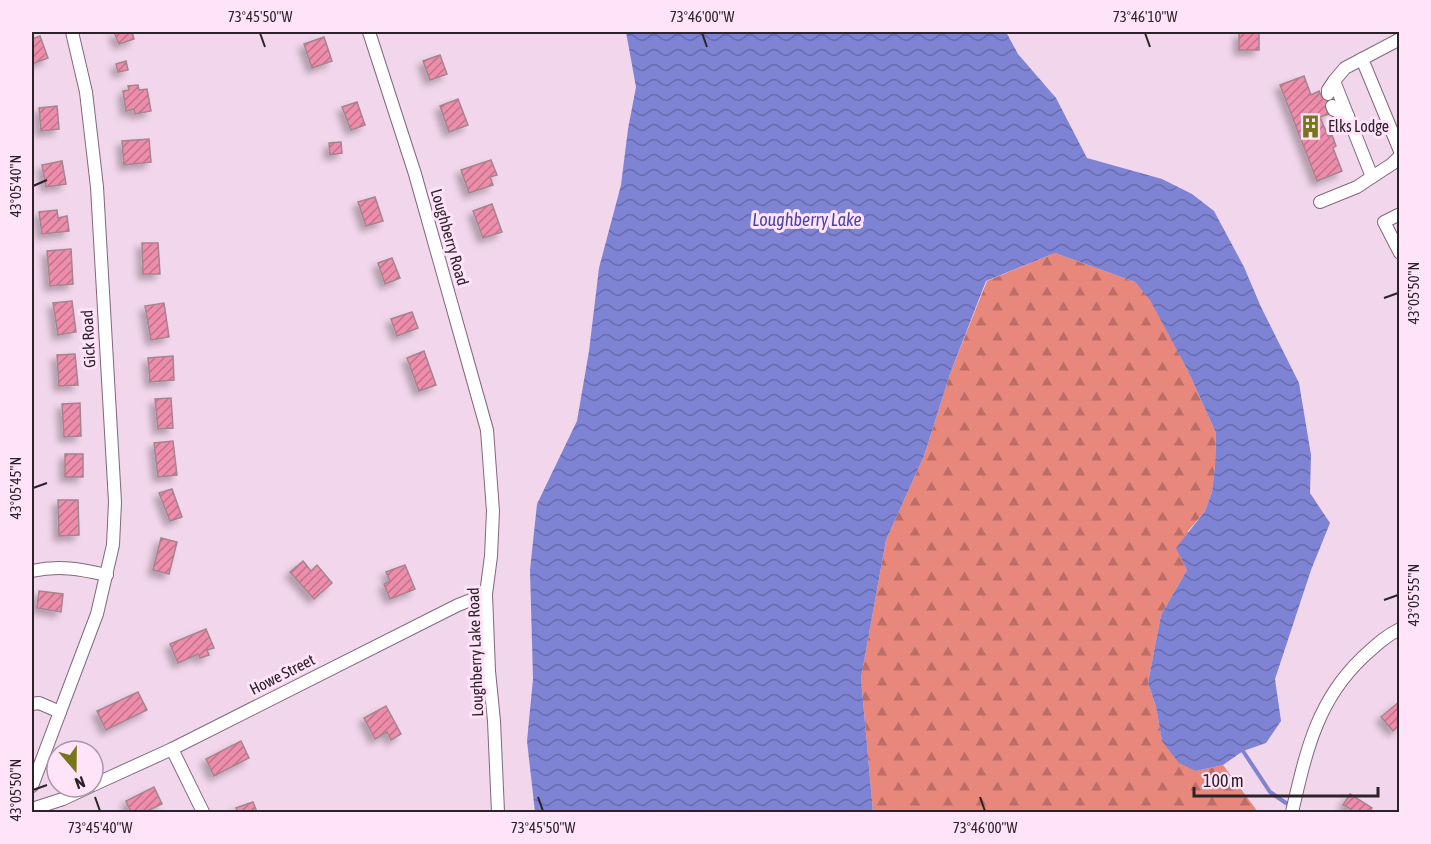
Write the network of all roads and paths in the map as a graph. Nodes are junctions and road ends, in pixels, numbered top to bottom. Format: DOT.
graph roads {
  1 [pos="72,32"];
  2 [pos="369,32"];
  3 [pos="1400,39"];
  4 [pos="1362,58"];
  5 [pos="1334,81"];
  6 [pos="1348,116"];
  7 [pos="1400,151"];
  8 [pos="1400,156"];
  9 [pos="1372,177"];
  10 [pos="1320,202"];
  11 [pos="1400,214"];
  12 [pos="1400,253"];
  13 [pos="490,455"];
  14 [pos="32,571"];
  15 [pos="107,575"];
  16 [pos="486,594"];
  17 [pos="1400,630"];
  18 [pos="32,704"];
  19 [pos="60,712"];
  20 [pos="172,749"];
  21 [pos="105,780"];
  22 [pos="32,786"];
  23 [pos="63,799"];
  24 [pos="32,809"];
  25 [pos="203,813"];
  26 [pos="498,813"];
  27 [pos="1292,813"];
  1 -- 15 [label="street, Gick Road"];
  2 -- 13 [label="street, Loughberry Road"];
  3 -- 4 [label="street"];
  4 -- 5 [label="street"];
  4 -- 7 [label="street"];
  5 -- 6 [label="street"];
  5 -- 6 [label="street"];
  6 -- 9 [label="street"];
  8 -- 9 [label="street"];
  9 -- 10 [label="street"];
  11 -- 12 [label="street"];
  13 -- 16 [label="street, Loughberry Lake Road"];
  14 -- 15 [label="street"];
  15 -- 19 [label="street, Gick Road"];
  16 -- 20 [label="street, Howe Street"];
  16 -- 26 [label="street, Loughberry Lake Road"];
  17 -- 27 [label="street"];
  18 -- 19 [label="street"];
  19 -- 22 [label="street, Gick Road"];
  20 -- 21 [label="street, Howe Street"];
  20 -- 25 [label="street"];
  23 -- 24 [label="street"];
}
